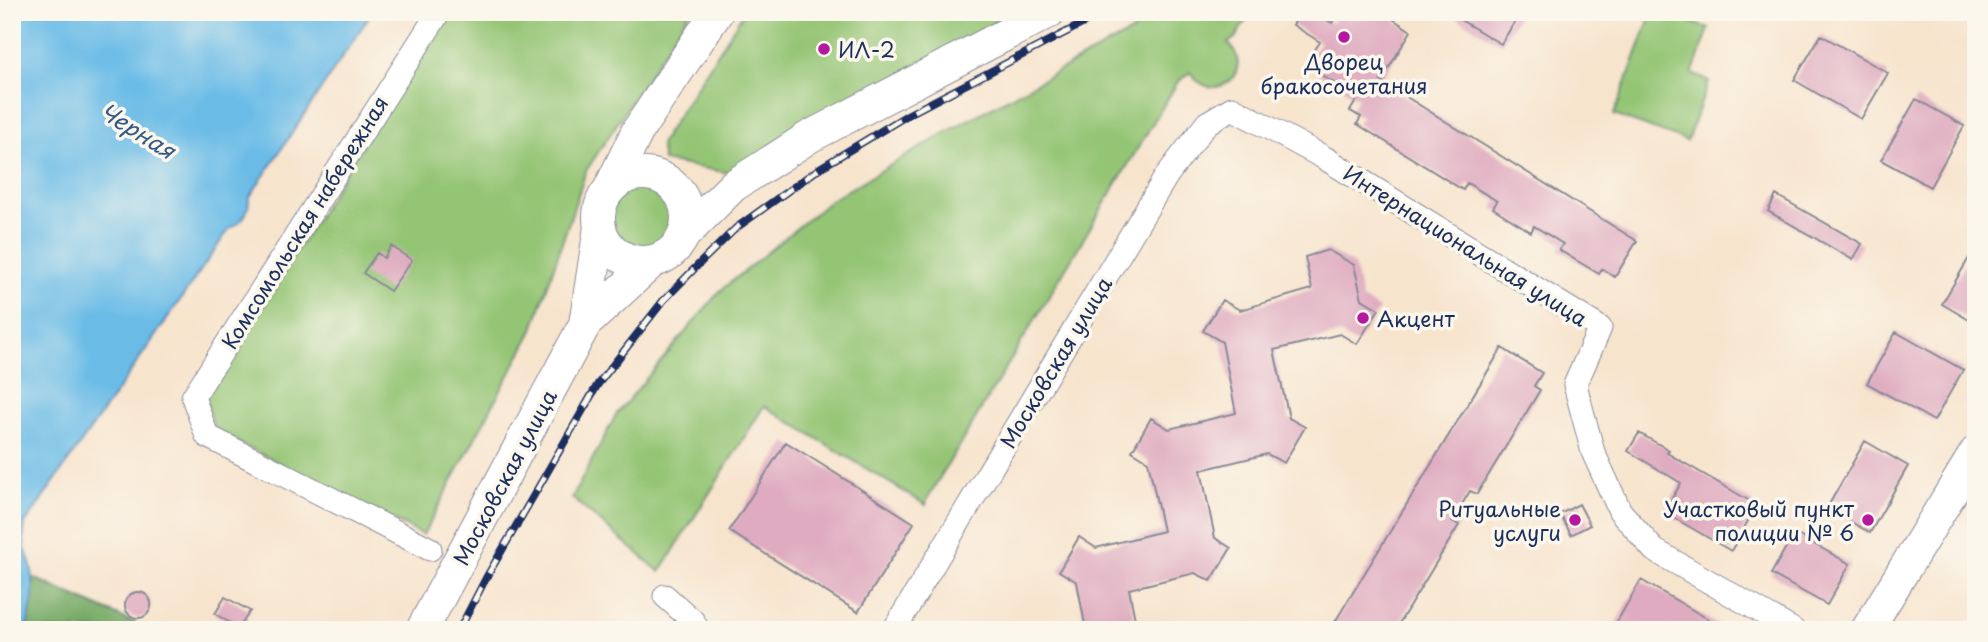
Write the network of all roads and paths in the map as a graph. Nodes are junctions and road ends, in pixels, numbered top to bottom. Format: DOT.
graph roads {
  1 [pos="439,12"];
  2 [pos="717,12"];
  3 [pos="1049,12"];
  4 [pos="1232,108"];
  5 [pos="639,130"];
  6 [pos="660,179"];
  7 [pos="733,186"];
  8 [pos="610,188"];
  9 [pos="600,227"];
  10 [pos="684,235"];
  11 [pos="653,261"];
  12 [pos="585,324"];
  13 [pos="1976,452"];
  14 [pos="430,550"];
  15 [pos="664,596"];
  16 [pos="422,630"];
  17 [pos="698,630"];
  18 [pos="894,630"];
  19 [pos="1793,630"];
  20 [pos="1867,630"];
  1 -- 14 [label="street, Комсомольская набережная"];
  2 -- 5 [label="main road"];
  3 -- 7 [label="main road"];
  4 -- 18 [label="street, Московская улица"];
  4 -- 19 [label="street, Интернациональная улица"];
  5 -- 6 [label="main road"];
  5 -- 8 [label="main road"];
  6 -- 7 [label="main road"];
  6 -- 8 [label="main road"];
  6 -- 10 [label="main road"];
  7 -- 10 [label="main road"];
  8 -- 9 [label="main road"];
  9 -- 11 [label="main road"];
  9 -- 12 [label="main road"];
  10 -- 11 [label="main road"];
  11 -- 12 [label="main road"];
  12 -- 16 [label="main road, Московская улица"];
  13 -- 20 [label="main road"];
  15 -- 17 [label="street"];
}
